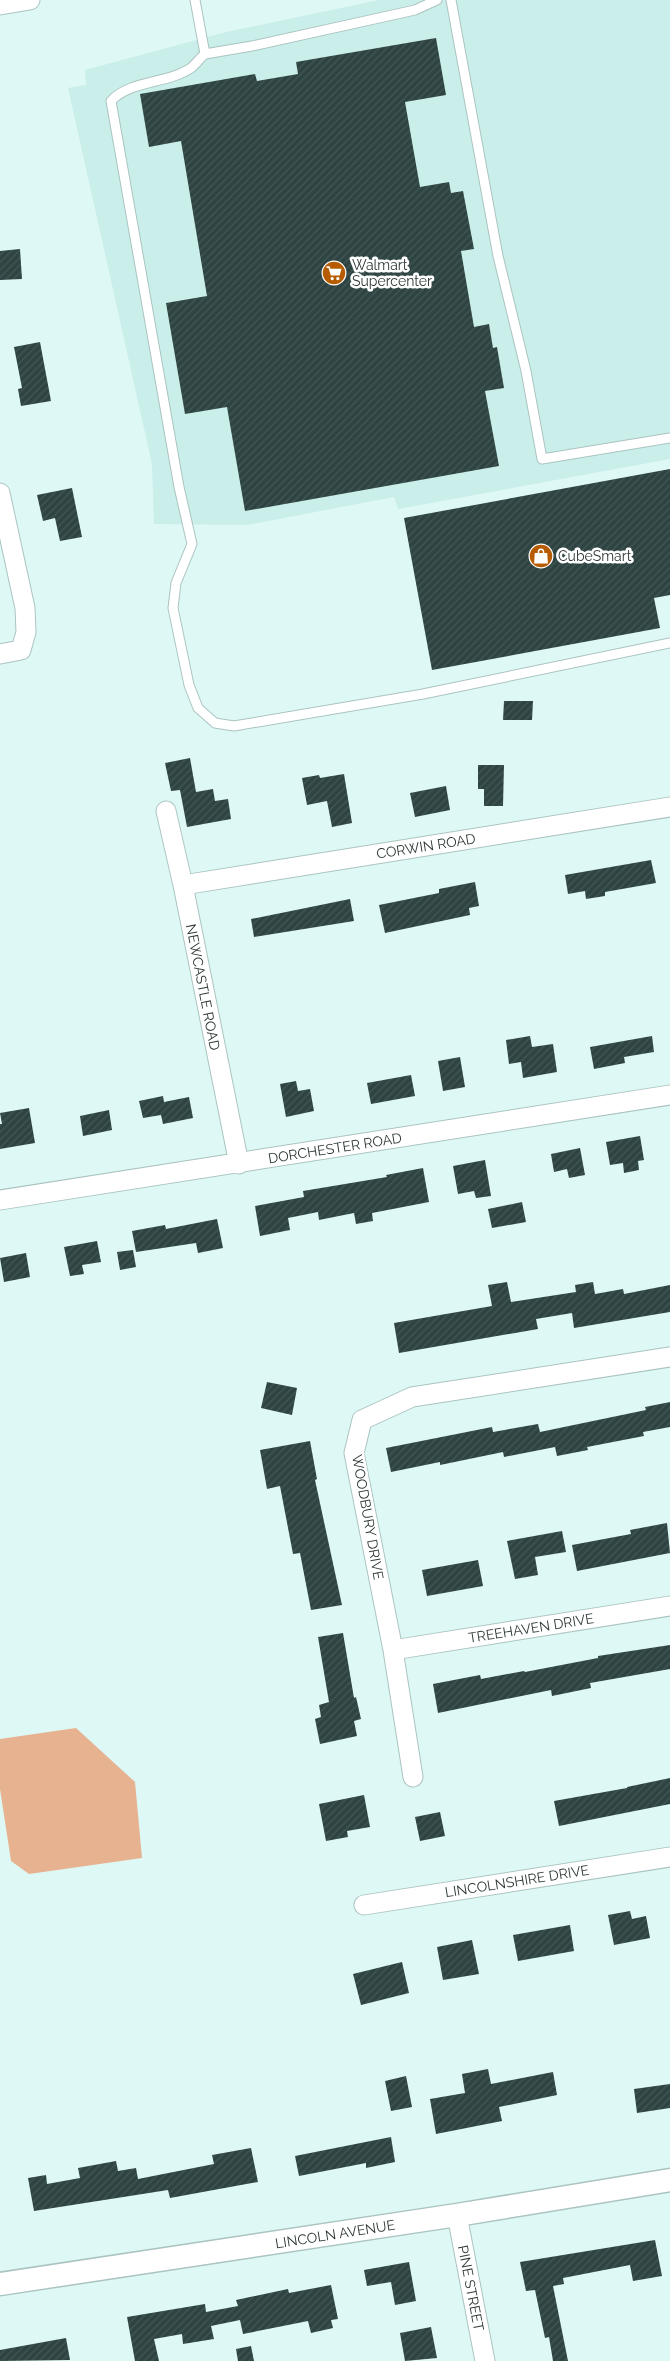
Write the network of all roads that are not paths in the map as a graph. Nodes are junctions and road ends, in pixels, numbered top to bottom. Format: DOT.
graph roads {
  1 [pos="30,0"];
  2 [pos="195,0"];
  3 [pos="437,0"];
  4 [pos="450,0"];
  5 [pos="0,4"];
  6 [pos="205,54"];
  7 [pos="670,438"];
  8 [pos="0,493"];
  9 [pos="670,643"];
  10 [pos="0,654"];
  11 [pos="670,806"];
  12 [pos="166,811"];
  13 [pos="183,885"];
  14 [pos="670,1095"];
  15 [pos="238,1164"];
  16 [pos="0,1200"];
  17 [pos="670,1357"];
  18 [pos="670,1606"];
  19 [pos="393,1650"];
  20 [pos="413,1777"];
  21 [pos="670,1857"];
  22 [pos="364,1905"];
  23 [pos="670,2180"];
  24 [pos="458,2215"];
  25 [pos="0,2284"];
  26 [pos="485,2361"];
  1 -- 5 [label="street"];
  2 -- 6 [label="lane"];
  3 -- 6 [label="lane"];
  4 -- 7 [label="lane"];
  6 -- 9 [label="lane"];
  8 -- 10 [label="street"];
  11 -- 13 [label="street, CORWIN ROAD"];
  12 -- 13 [label="street, NEWCASTLE ROAD"];
  13 -- 15 [label="street, NEWCASTLE ROAD"];
  14 -- 15 [label="street, DORCHESTER ROAD"];
  15 -- 16 [label="street, DORCHESTER ROAD"];
  17 -- 19 [label="street, WOODBURY DRIVE"];
  18 -- 19 [label="street, TREEHAVEN DRIVE"];
  19 -- 20 [label="street, WOODBURY DRIVE"];
  21 -- 22 [label="street, LINCOLNSHIRE DRIVE"];
  23 -- 24 [label="street, LINCOLN AVENUE"];
  24 -- 25 [label="street, LINCOLN AVENUE"];
  24 -- 26 [label="street, PINE STREET"];
}
